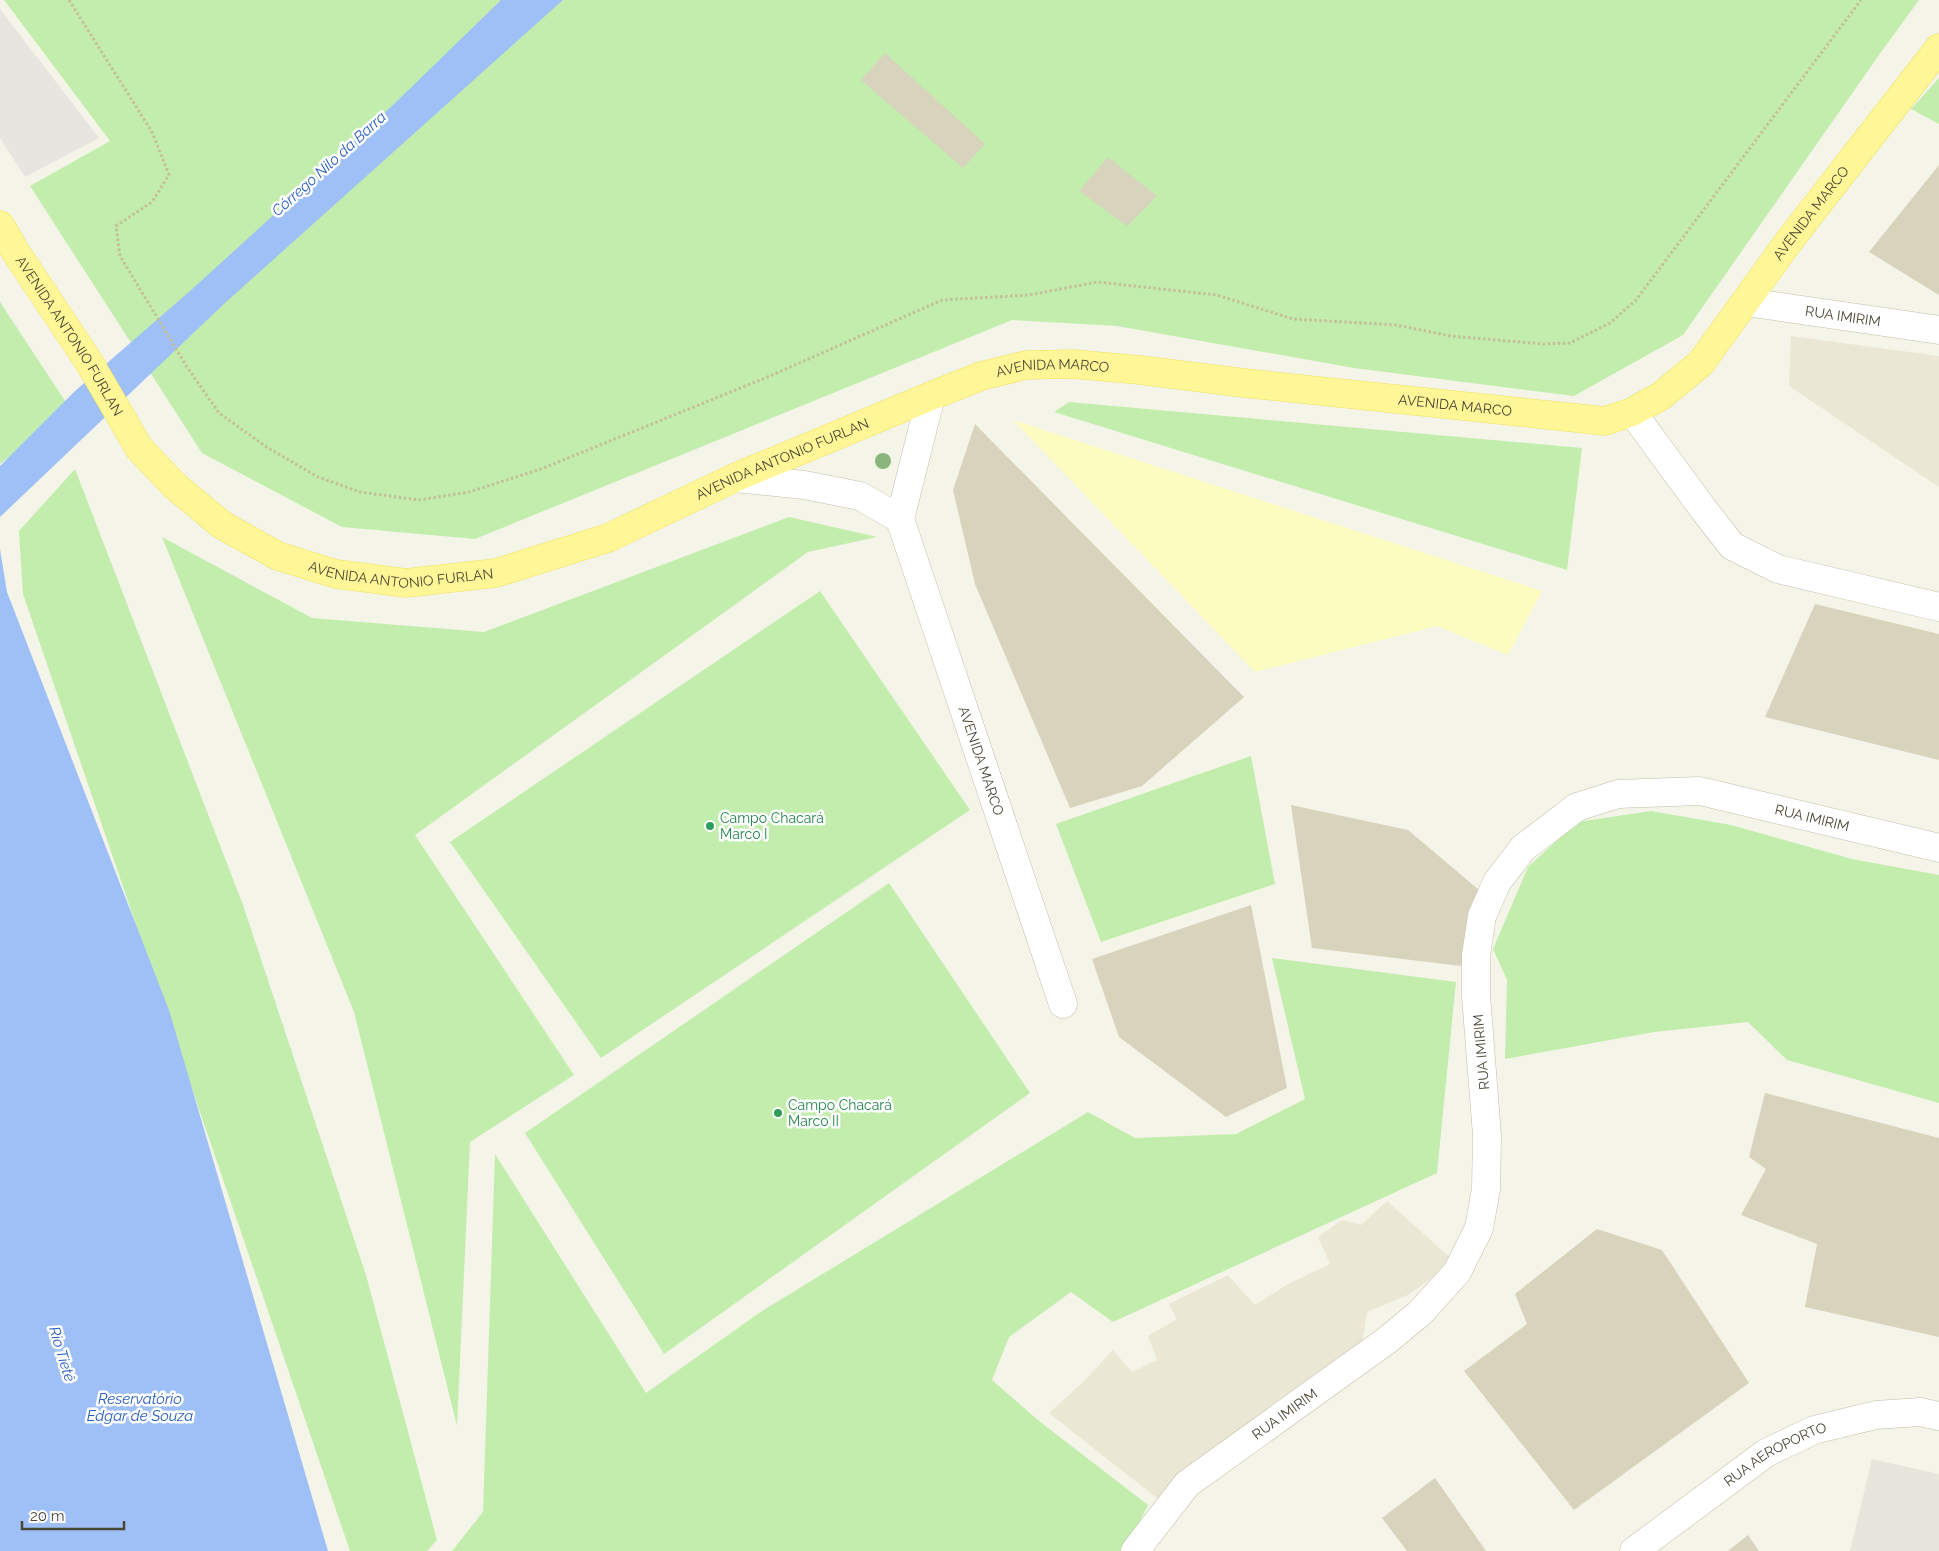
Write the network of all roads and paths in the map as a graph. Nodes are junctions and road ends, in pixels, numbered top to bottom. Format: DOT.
graph roads {
  1 [pos="69,0"];
  2 [pos="1861,0"];
  3 [pos="1939,48"];
  4 [pos="0,225"];
  5 [pos="1746,302"];
  6 [pos="1939,330"];
  7 [pos="931,396"];
  8 [pos="1632,412"];
  9 [pos="734,478"];
  10 [pos="900,519"];
  11 [pos="1939,607"];
  12 [pos="1939,848"];
  13 [pos="1063,1004"];
  14 [pos="1939,1416"];
  15 [pos="1135,1551"];
  16 [pos="1634,1551"];
  1 -- 2 [label="path"];
  3 -- 5 [label="main road, AVENIDA MARCO"];
  4 -- 9 [label="main road, AVENIDA ANTONIO FURLAN"];
  5 -- 6 [label="street, RUA IMIRIM"];
  5 -- 8 [label="main road, AVENIDA MARCO"];
  7 -- 8 [label="main road, AVENIDA MARCO"];
  7 -- 9 [label="main road, AVENIDA ANTONIO FURLAN"];
  7 -- 10 [label="street"];
  8 -- 11 [label="street"];
  9 -- 10 [label="street"];
  10 -- 13 [label="street, AVENIDA MARCO"];
  12 -- 15 [label="street, RUA IMIRIM"];
  14 -- 16 [label="street, RUA AEROPORTO"];
}
